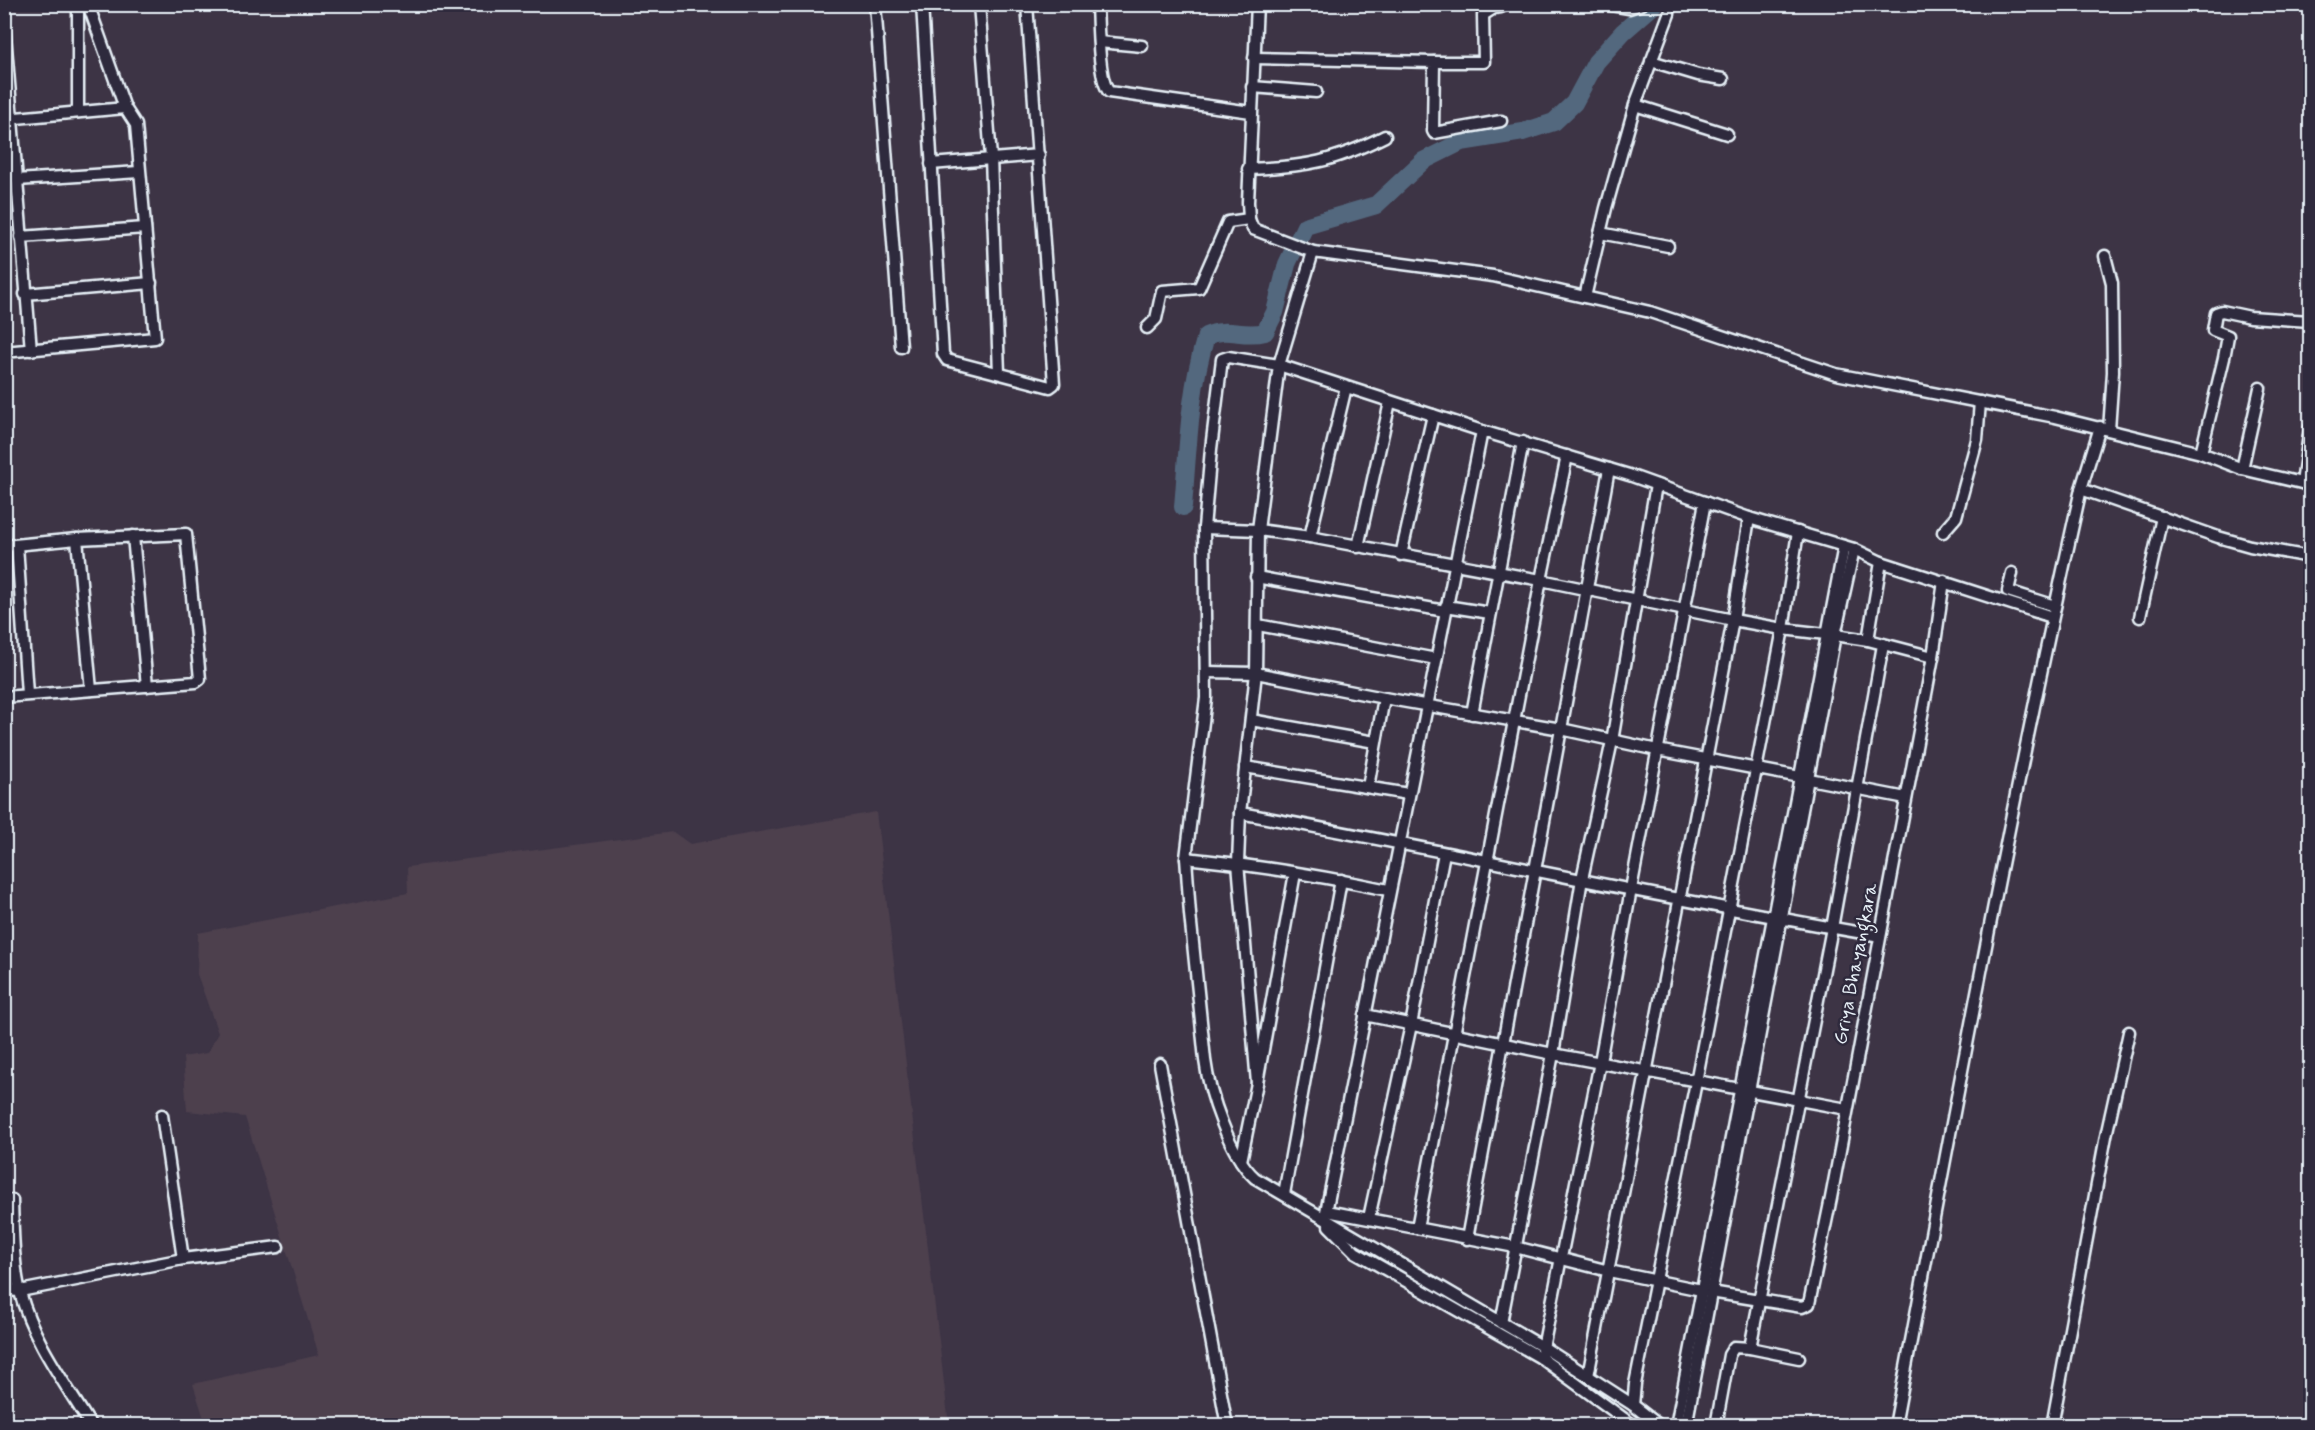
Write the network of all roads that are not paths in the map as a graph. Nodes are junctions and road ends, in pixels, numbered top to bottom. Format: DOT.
graph roads {
  1 [pos="78,4"];
  2 [pos="88,4"];
  3 [pos="875,4"];
  4 [pos="922,4"];
  5 [pos="979,4"];
  6 [pos="1027,4"];
  7 [pos="1097,4"];
  8 [pos="1257,4"];
  9 [pos="1502,4"];
  10 [pos="1605,4"];
  11 [pos="1642,4"];
  12 [pos="1669,14"];
  13 [pos="4,22"];
  14 [pos="1099,42"];
  15 [pos="1142,46"];
  16 [pos="1254,58"];
  17 [pos="1651,61"];
  18 [pos="1434,62"];
  19 [pos="1723,79"];
  20 [pos="1252,87"];
  21 [pos="1316,92"];
  22 [pos="1635,105"];
  23 [pos="125,108"];
  24 [pos="78,112"];
  25 [pos="1251,112"];
  26 [pos="8,119"];
  27 [pos="1501,122"];
  28 [pos="1727,134"];
  29 [pos="1385,136"];
  30 [pos="1039,155"];
  31 [pos="991,159"];
  32 [pos="931,164"];
  33 [pos="1248,169"];
  34 [pos="139,172"];
  35 [pos="16,180"];
  36 [pos="18,196"];
  37 [pos="4,198"];
  38 [pos="1249,219"];
  39 [pos="145,228"];
  40 [pos="1600,233"];
  41 [pos="21,237"];
  42 [pos="1668,246"];
  43 [pos="1313,252"];
  44 [pos="2105,255"];
  45 [pos="151,283"];
  46 [pos="25,294"];
  47 [pos="1585,297"];
  48 [pos="2310,321"];
  49 [pos="1147,328"];
  50 [pos="901,347"];
  51 [pos="31,350"];
  52 [pos="4,352"];
  53 [pos="1279,365"];
  54 [pos="999,373"];
  55 [pos="1346,387"];
  56 [pos="2260,388"];
  57 [pos="1390,402"];
  58 [pos="1980,402"];
  59 [pos="1433,415"];
  60 [pos="2310,428"];
  61 [pos="2104,429"];
  62 [pos="1482,431"];
  63 [pos="1523,442"];
  64 [pos="2201,453"];
  65 [pos="1567,456"];
  66 [pos="1609,469"];
  67 [pos="2242,469"];
  68 [pos="2306,484"];
  69 [pos="1656,485"];
  70 [pos="2081,489"];
  71 [pos="1705,502"];
  72 [pos="1749,518"];
  73 [pos="2162,518"];
  74 [pos="1204,528"];
  75 [pos="1258,530"];
  76 [pos="1943,531"];
  77 [pos="1798,532"];
  78 [pos="134,536"];
  79 [pos="1310,537"];
  80 [pos="77,539"];
  81 [pos="17,545"];
  82 [pos="4,546"];
  83 [pos="1358,547"];
  84 [pos="1849,548"];
  85 [pos="1401,555"];
  86 [pos="2310,557"];
  87 [pos="1881,562"];
  88 [pos="1455,564"];
  89 [pos="1499,572"];
  90 [pos="2012,573"];
  91 [pos="1256,577"];
  92 [pos="1540,579"];
  93 [pos="1944,581"];
  94 [pos="1588,590"];
  95 [pos="1637,599"];
  96 [pos="1446,609"];
  97 [pos="1684,610"];
  98 [pos="2054,611"];
  99 [pos="1490,613"];
  100 [pos="2140,617"];
  101 [pos="1733,620"];
  102 [pos="1258,624"];
  103 [pos="1783,629"];
  104 [pos="1831,634"];
  105 [pos="1868,640"];
  106 [pos="1883,645"];
  107 [pos="1933,657"];
  108 [pos="1436,659"];
  109 [pos="1207,672"];
  110 [pos="1256,673"];
  111 [pos="147,686"];
  112 [pos="90,690"];
  113 [pos="27,694"];
  114 [pos="4,697"];
  115 [pos="1384,698"];
  116 [pos="1426,705"];
  117 [pos="1472,714"];
  118 [pos="1251,720"];
  119 [pos="1515,722"];
  120 [pos="1561,729"];
  121 [pos="1612,741"];
  122 [pos="1376,742"];
  123 [pos="1657,750"];
  124 [pos="1706,759"];
  125 [pos="1245,767"];
  126 [pos="1755,768"];
  127 [pos="1805,778"];
  128 [pos="1368,787"];
  129 [pos="1857,788"];
  130 [pos="1408,794"];
  131 [pos="1906,798"];
  132 [pos="1240,813"];
  133 [pos="1398,842"];
  134 [pos="1444,853"];
  135 [pos="1186,858"];
  136 [pos="1487,860"];
  137 [pos="1238,863"];
  138 [pos="1535,871"];
  139 [pos="1295,873"];
  140 [pos="1582,879"];
  141 [pos="1341,880"];
  142 [pos="1631,889"];
  143 [pos="1388,890"];
  144 [pos="1680,900"];
  145 [pos="1728,909"];
  146 [pos="1777,919"];
  147 [pos="1832,928"];
  148 [pos="1880,936"];
  149 [pos="1365,1015"];
  150 [pos="1411,1025"];
  151 [pos="2129,1032"];
  152 [pos="1456,1034"];
  153 [pos="1504,1043"];
  154 [pos="1553,1054"];
  155 [pos="1600,1062"];
  156 [pos="1160,1064"];
  157 [pos="1647,1072"];
  158 [pos="1696,1082"];
  159 [pos="1257,1083"];
  160 [pos="1746,1090"];
  161 [pos="1798,1100"];
  162 [pos="1847,1109"];
  163 [pos="162,1115"];
  164 [pos="1241,1161"];
  165 [pos="1284,1194"];
  166 [pos="12,1200"];
  167 [pos="1324,1216"];
  168 [pos="1369,1218"];
  169 [pos="1417,1228"];
  170 [pos="1467,1239"];
  171 [pos="278,1247"];
  172 [pos="1515,1247"];
  173 [pos="1562,1257"];
  174 [pos="183,1259"];
  175 [pos="1609,1270"];
  176 [pos="1658,1281"];
  177 [pos="4,1290"];
  178 [pos="1706,1290"];
  179 [pos="20,1291"];
  180 [pos="1761,1301"];
  181 [pos="1501,1323"];
  182 [pos="1750,1348"];
  183 [pos="1542,1353"];
  184 [pos="1799,1358"];
  185 [pos="1588,1376"];
  186 [pos="1633,1405"];
  187 [pos="2310,1414"];
  188 [pos="91,1425"];
  189 [pos="1227,1425"];
  190 [pos="1634,1425"];
  191 [pos="1660,1425"];
  192 [pos="1676,1425"];
  193 [pos="1686,1425"];
  194 [pos="1716,1425"];
  195 [pos="1895,1425"];
  196 [pos="2052,1425"];
  197 [pos="2309,1425"];
  1 -- 24 [label="street"];
  2 -- 23 [label="street"];
  3 -- 50 [label="street"];
  4 -- 32 [label="street"];
  5 -- 31 [label="street"];
  6 -- 30 [label="street"];
  7 -- 14 [label="street"];
  8 -- 16 [label="street"];
  9 -- 18 [label="street"];
  10 -- 11 [label="street"];
  12 -- 17 [label="street"];
  13 -- 26 [label="street"];
  14 -- 15 [label="street"];
  14 -- 25 [label="street"];
  16 -- 18 [label="street"];
  16 -- 20 [label="street"];
  17 -- 19 [label="street"];
  17 -- 22 [label="street"];
  18 -- 27 [label="street"];
  20 -- 21 [label="street"];
  20 -- 25 [label="street"];
  22 -- 28 [label="street"];
  22 -- 40 [label="street"];
  23 -- 24 [label="street"];
  23 -- 34 [label="street"];
  24 -- 26 [label="street"];
  25 -- 33 [label="street"];
  26 -- 35 [label="street"];
  29 -- 33 [label="street"];
  30 -- 31 [label="street"];
  30 -- 54 [label="street"];
  31 -- 32 [label="street"];
  31 -- 54 [label="street"];
  32 -- 54 [label="street"];
  33 -- 38 [label="street"];
  34 -- 35 [label="street"];
  34 -- 39 [label="street"];
  35 -- 36 [label="street"];
  36 -- 37 [label="street"];
  36 -- 41 [label="street"];
  38 -- 43 [label="street"];
  38 -- 49 [label="street"];
  39 -- 41 [label="street"];
  39 -- 45 [label="street"];
  40 -- 42 [label="street"];
  40 -- 47 [label="street"];
  41 -- 46 [label="street"];
  43 -- 47 [label="street"];
  43 -- 53 [label="street"];
  44 -- 61 [label="street"];
  45 -- 46 [label="street"];
  45 -- 51 [label="street"];
  46 -- 51 [label="street"];
  47 -- 58 [label="street"];
  48 -- 64 [label="street"];
  51 -- 52 [label="street"];
  53 -- 55 [label="street"];
  53 -- 74 [label="street"];
  53 -- 75 [label="street"];
  55 -- 57 [label="street"];
  55 -- 79 [label="street"];
  56 -- 67 [label="street"];
  57 -- 59 [label="street"];
  57 -- 83 [label="street"];
  58 -- 61 [label="street"];
  58 -- 76 [label="street"];
  59 -- 62 [label="street"];
  59 -- 85 [label="street"];
  60 -- 68 [label="street"];
  61 -- 64 [label="street"];
  61 -- 70 [label="street"];
  62 -- 63 [label="street"];
  62 -- 88 [label="street"];
  63 -- 65 [label="street"];
  63 -- 89 [label="street"];
  64 -- 67 [label="street"];
  65 -- 66 [label="street"];
  65 -- 92 [label="street"];
  66 -- 69 [label="street"];
  66 -- 94 [label="street"];
  67 -- 68 [label="street"];
  69 -- 71 [label="street"];
  69 -- 95 [label="street"];
  70 -- 73 [label="street"];
  70 -- 98 [label="street"];
  71 -- 72 [label="street"];
  71 -- 97 [label="street"];
  72 -- 77 [label="street"];
  72 -- 101 [label="street"];
  73 -- 86 [label="street"];
  73 -- 100 [label="street"];
  74 -- 75 [label="street"];
  74 -- 109 [label="street"];
  75 -- 79 [label="street"];
  75 -- 91 [label="street"];
  77 -- 84 [label="street"];
  77 -- 103 [label="street"];
  78 -- 80 [label="street"];
  78 -- 111 [label="street"];
  78 -- 111 [label="street"];
  79 -- 83 [label="street"];
  80 -- 81 [label="street"];
  80 -- 112 [label="street"];
  81 -- 82 [label="street"];
  81 -- 113 [label="street"];
  83 -- 85 [label="street"];
  84 -- 87 [label="street"];
  84 -- 104 [label="street"];
  85 -- 88 [label="street"];
  87 -- 93 [label="street"];
  87 -- 105 [label="street"];
  88 -- 89 [label="street"];
  88 -- 96 [label="street"];
  89 -- 92 [label="street"];
  89 -- 99 [label="street"];
  90 -- 98 [label="street"];
  91 -- 96 [label="street"];
  91 -- 102 [label="street"];
  92 -- 94 [label="street"];
  92 -- 119 [label="street"];
  93 -- 98 [label="street"];
  93 -- 107 [label="street, Griya Bhayangkara"];
  94 -- 95 [label="street"];
  94 -- 120 [label="street"];
  95 -- 97 [label="street"];
  95 -- 121 [label="street"];
  96 -- 99 [label="street"];
  96 -- 108 [label="street"];
  97 -- 101 [label="street"];
  97 -- 123 [label="street"];
  98 -- 195 [label="street"];
  99 -- 117 [label="street"];
  101 -- 103 [label="street"];
  101 -- 124 [label="street"];
  102 -- 108 [label="street"];
  102 -- 110 [label="street"];
  103 -- 104 [label="street"];
  103 -- 126 [label="street"];
  104 -- 105 [label="street"];
  104 -- 127 [label="street"];
  105 -- 106 [label="street"];
  106 -- 107 [label="street"];
  106 -- 129 [label="street, Griya Bhayangkara"];
  107 -- 131 [label="street, Griya Bhayangkara"];
  108 -- 116 [label="street"];
  109 -- 110 [label="street"];
  109 -- 135 [label="street"];
  110 -- 115 [label="street"];
  110 -- 118 [label="street"];
  111 -- 112 [label="street"];
  112 -- 113 [label="street"];
  113 -- 114 [label="street"];
  115 -- 116 [label="street"];
  115 -- 122 [label="street"];
  116 -- 117 [label="street"];
  116 -- 130 [label="street"];
  117 -- 119 [label="street"];
  118 -- 122 [label="street"];
  118 -- 125 [label="street"];
  119 -- 120 [label="street"];
  119 -- 136 [label="street"];
  120 -- 121 [label="street"];
  120 -- 138 [label="street"];
  121 -- 123 [label="street"];
  121 -- 140 [label="street"];
  122 -- 128 [label="street"];
  123 -- 124 [label="street"];
  123 -- 142 [label="street"];
  124 -- 126 [label="street"];
  124 -- 144 [label="street"];
  125 -- 128 [label="street"];
  125 -- 132 [label="street"];
  126 -- 127 [label="street"];
  126 -- 145 [label="street"];
  127 -- 129 [label="street"];
  127 -- 146 [label="street"];
  128 -- 130 [label="street"];
  129 -- 131 [label="street"];
  129 -- 147 [label="street, Griya Bhayangkara"];
  130 -- 133 [label="street"];
  131 -- 148 [label="street, Griya Bhayangkara"];
  132 -- 133 [label="street"];
  132 -- 137 [label="street"];
  133 -- 134 [label="street"];
  133 -- 143 [label="street"];
  134 -- 136 [label="street"];
  134 -- 150 [label="street"];
  135 -- 137 [label="street"];
  135 -- 164 [label="street"];
  136 -- 138 [label="street"];
  136 -- 152 [label="street"];
  137 -- 139 [label="street"];
  137 -- 159 [label="street"];
  138 -- 140 [label="street"];
  138 -- 153 [label="street"];
  139 -- 141 [label="street"];
  139 -- 159 [label="street"];
  140 -- 142 [label="street"];
  140 -- 154 [label="street"];
  141 -- 143 [label="street"];
  141 -- 165 [label="street"];
  142 -- 144 [label="street"];
  142 -- 155 [label="street"];
  143 -- 149 [label="street"];
  144 -- 145 [label="street"];
  144 -- 157 [label="street"];
  145 -- 146 [label="street"];
  145 -- 158 [label="street"];
  146 -- 147 [label="street"];
  146 -- 160 [label="street"];
  147 -- 148 [label="street"];
  147 -- 161 [label="street, Griya Bhayangkara"];
  148 -- 162 [label="street, Griya Bhayangkara"];
  149 -- 150 [label="street"];
  149 -- 167 [label="street"];
  150 -- 152 [label="street"];
  150 -- 168 [label="street"];
  151 -- 196 [label="street"];
  152 -- 153 [label="street"];
  152 -- 169 [label="street"];
  153 -- 154 [label="street"];
  153 -- 170 [label="street"];
  154 -- 155 [label="street"];
  154 -- 172 [label="street"];
  155 -- 157 [label="street"];
  155 -- 173 [label="street"];
  156 -- 189 [label="street"];
  157 -- 158 [label="street"];
  157 -- 175 [label="street"];
  158 -- 160 [label="street"];
  158 -- 176 [label="street"];
  159 -- 164 [label="street"];
  160 -- 161 [label="street"];
  160 -- 178 [label="street"];
  161 -- 162 [label="street"];
  161 -- 180 [label="street, Griya Bhayangkara"];
  162 -- 180 [label="street, Griya Bhayangkara"];
  163 -- 174 [label="street"];
  164 -- 165 [label="street"];
  165 -- 167 [label="street"];
  166 -- 179 [label="street"];
  167 -- 168 [label="street"];
  167 -- 181 [label="street"];
  167 -- 183 [label="street"];
  168 -- 169 [label="street"];
  169 -- 170 [label="street"];
  170 -- 172 [label="street"];
  171 -- 174 [label="street"];
  172 -- 173 [label="street"];
  172 -- 181 [label="street"];
  173 -- 175 [label="street"];
  173 -- 183 [label="street"];
  174 -- 179 [label="street"];
  175 -- 176 [label="street"];
  175 -- 185 [label="street"];
  176 -- 178 [label="street"];
  176 -- 186 [label="street"];
  177 -- 179 [label="street"];
  178 -- 180 [label="street"];
  178 -- 192 [label="street"];
  178 -- 193 [label="street"];
  179 -- 188 [label="street"];
  180 -- 182 [label="street, Griya Bhayangkara"];
  181 -- 183 [label="street"];
  182 -- 184 [label="street"];
  182 -- 194 [label="street"];
  183 -- 185 [label="street"];
  183 -- 190 [label="street"];
  185 -- 186 [label="street"];
  186 -- 191 [label="street"];
  187 -- 197 [label="street"];
}
